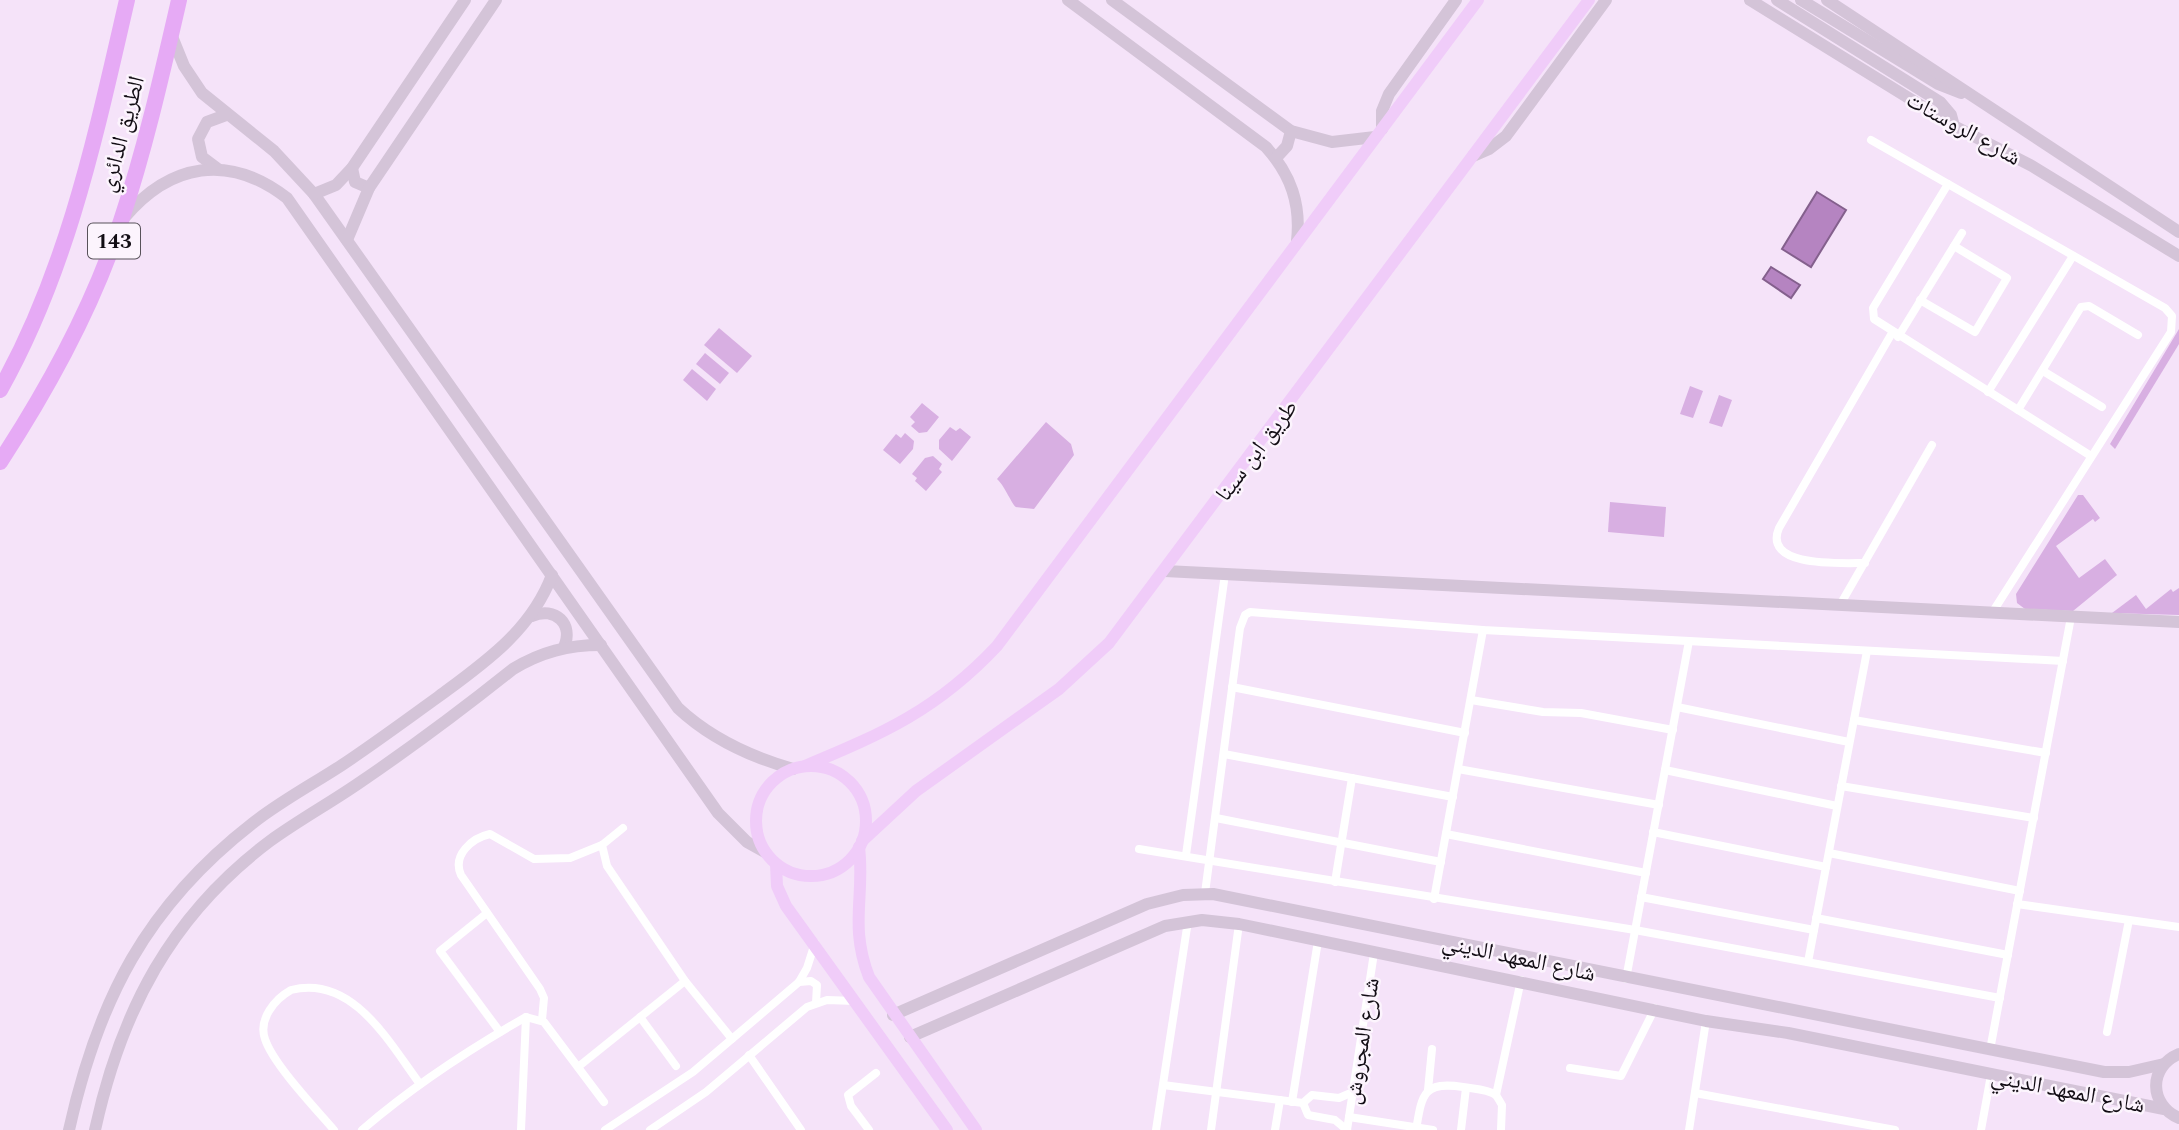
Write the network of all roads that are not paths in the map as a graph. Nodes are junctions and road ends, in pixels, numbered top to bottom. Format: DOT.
graph roads {
  1 [pos="127,0"];
  2 [pos="179,0"];
  3 [pos="465,0"];
  4 [pos="496,0"];
  5 [pos="1069,0"];
  6 [pos="1112,0"];
  7 [pos="1456,0"];
  8 [pos="1478,0"];
  9 [pos="1589,0"];
  10 [pos="1606,0"];
  11 [pos="1750,0"];
  12 [pos="1777,0"];
  13 [pos="1801,0"];
  14 [pos="1828,0"];
  15 [pos="171,34"];
  16 [pos="1972,96"];
  17 [pos="226,115"];
  18 [pos="1954,126"];
  19 [pos="1292,131"];
  20 [pos="1378,133"];
  21 [pos="1871,140"];
  22 [pos="1473,156"];
  23 [pos="1276,158"];
  24 [pos="352,168"];
  25 [pos="218,169"];
  26 [pos="1948,184"];
  27 [pos="369,188"];
  28 [pos="314,194"];
  29 [pos="121,220"];
  30 [pos="2179,232"];
  31 [pos="1962,233"];
  32 [pos="347,240"];
  33 [pos="1297,241"];
  34 [pos="1954,246"];
  35 [pos="2073,256"];
  36 [pos="2179,256"];
  37 [pos="1920,300"];
  38 [pos="1895,335"];
  39 [pos="2138,335"];
  40 [pos="2043,371"];
  41 [pos="0,390"];
  42 [pos="1988,392"];
  43 [pos="2102,407"];
  44 [pos="2018,410"];
  45 [pos="1932,445"];
  46 [pos="2091,456"];
  47 [pos="0,462"];
  48 [pos="1865,563"];
  49 [pos="1165,571"];
  50 [pos="1225,574"];
  51 [pos="552,575"];
  52 [pos="1840,605"];
  53 [pos="1992,613"];
  54 [pos="532,616"];
  55 [pos="2071,617"];
  56 [pos="2179,622"];
  57 [pos="1483,630"];
  58 [pos="1689,641"];
  59 [pos="601,645"];
  60 [pos="564,647"];
  61 [pos="1867,650"];
  62 [pos="2063,661"];
  63 [pos="1232,687"];
  64 [pos="1471,699"];
  65 [pos="1677,707"];
  66 [pos="1854,720"];
  67 [pos="1673,730"];
  68 [pos="1465,733"];
  69 [pos="1849,742"];
  70 [pos="2046,753"];
  71 [pos="1224,754"];
  72 [pos="799,767"];
  73 [pos="1458,769"];
  74 [pos="1665,770"];
  75 [pos="1352,778"];
  76 [pos="1841,786"];
  77 [pos="1453,797"];
  78 [pos="1658,805"];
  79 [pos="1837,806"];
  80 [pos="1216,818"];
  81 [pos="2034,818"];
  82 [pos="623,828"];
  83 [pos="1653,832"];
  84 [pos="1446,834"];
  85 [pos="1342,842"];
  86 [pos="861,844"];
  87 [pos="602,845"];
  88 [pos="1139,849"];
  89 [pos="765,852"];
  90 [pos="1829,853"];
  91 [pos="1186,855"];
  92 [pos="1209,859"];
  93 [pos="1441,862"];
  94 [pos="776,864"];
  95 [pos="1826,867"];
  96 [pos="1646,873"];
  97 [pos="1335,882"];
  98 [pos="2020,891"];
  99 [pos="1205,893"];
  100 [pos="1641,897"];
  101 [pos="1434,899"];
  102 [pos="2017,904"];
  103 [pos="487,913"];
  104 [pos="1816,918"];
  105 [pos="2129,920"];
  106 [pos="1188,921"];
  107 [pos="1239,924"];
  108 [pos="2179,926"];
  109 [pos="1635,930"];
  110 [pos="1814,930"];
  111 [pos="1425,938"];
  112 [pos="1318,941"];
  113 [pos="815,943"];
  114 [pos="1374,953"];
  115 [pos="2008,955"];
  116 [pos="1420,962"];
  117 [pos="1808,962"];
  118 [pos="1626,979"];
  119 [pos="685,981"];
  120 [pos="1521,981"];
  121 [pos="799,982"];
  122 [pos="2000,998"];
  123 [pos="855,1001"];
  124 [pos="1622,1001"];
  125 [pos="816,1003"];
  126 [pos="1655,1008"];
  127 [pos="1793,1009"];
  128 [pos="893,1015"];
  129 [pos="526,1017"];
  130 [pos="640,1017"];
  131 [pos="542,1020"];
  132 [pos="1706,1021"];
  133 [pos="500,1032"];
  134 [pos="2107,1032"];
  135 [pos="1788,1033"];
  136 [pos="910,1037"];
  137 [pos="732,1039"];
  138 [pos="1432,1049"];
  139 [pos="1990,1050"];
  140 [pos="2179,1054"];
  141 [pos="749,1055"];
  142 [pos="2164,1064"];
  143 [pos="676,1066"];
  144 [pos="2069,1066"];
  145 [pos="578,1067"];
  146 [pos="1570,1068"];
  147 [pos="876,1073"];
  148 [pos="1991,1075"];
  149 [pos="420,1084"];
  150 [pos="1163,1085"];
  151 [pos="1466,1088"];
  152 [pos="2062,1089"];
  153 [pos="1428,1090"];
  154 [pos="1216,1092"];
  155 [pos="1353,1092"];
  156 [pos="1695,1093"];
  157 [pos="1496,1095"];
  158 [pos="1280,1100"];
  159 [pos="604,1102"];
  160 [pos="1292,1102"];
  161 [pos="1303,1103"];
  162 [pos="2164,1109"];
  163 [pos="1349,1118"];
  164 [pos="2179,1120"];
  165 [pos="1416,1129"];
  166 [pos="69,1130"];
  167 [pos="95,1130"];
  168 [pos="334,1130"];
  169 [pos="362,1130"];
  170 [pos="521,1130"];
  171 [pos="605,1130"];
  172 [pos="650,1130"];
  173 [pos="801,1130"];
  174 [pos="869,1130"];
  175 [pos="947,1130"];
  176 [pos="976,1130"];
  177 [pos="1156,1130"];
  178 [pos="1211,1130"];
  179 [pos="1275,1130"];
  180 [pos="1347,1130"];
  181 [pos="1433,1130"];
  182 [pos="1461,1130"];
  183 [pos="1501,1130"];
  184 [pos="1689,1130"];
  185 [pos="1895,1130"];
  186 [pos="1981,1130"];
  187 [pos="2177,1130"];
  1 -- 41 [label="highway, الطريق الدائري / 143"];
  2 -- 15 [label="highway, الطريق الدائري / 143"];
  3 -- 24 [label="street"];
  4 -- 27 [label="street"];
  5 -- 23 [label="street"];
  6 -- 19 [label="street"];
  7 -- 20 [label="street"];
  8 -- 20 [label="main road"];
  9 -- 22 [label="main road, طريق ابن سينا"];
  10 -- 22 [label="street"];
  11 -- 18 [label="street, شارع الروستات"];
  12 -- 18 [label="street"];
  13 -- 16 [label="street"];
  14 -- 16 [label="street, شارع الروستات"];
  15 -- 17 [label="street"];
  15 -- 29 [label="highway, الطريق الدائري / 143"];
  16 -- 30 [label="street, شارع الروستات"];
  17 -- 25 [label="street"];
  17 -- 28 [label="street"];
  18 -- 36 [label="street, شارع الروستات"];
  19 -- 20 [label="street"];
  19 -- 23 [label="street"];
  20 -- 33 [label="main road"];
  21 -- 26 [label="street"];
  22 -- 49 [label="main road, طريق ابن سينا"];
  23 -- 33 [label="street"];
  24 -- 27 [label="street"];
  24 -- 28 [label="street"];
  25 -- 29 [label="street"];
  25 -- 51 [label="street"];
  26 -- 35 [label="street"];
  26 -- 38 [label="street"];
  27 -- 32 [label="street"];
  28 -- 32 [label="street"];
  29 -- 47 [label="highway, الطريق الدائري / 143"];
  31 -- 34 [label="street"];
  32 -- 72 [label="street"];
  33 -- 72 [label="main road"];
  34 -- 37 [label="street"];
  34 -- 37 [label="street"];
  35 -- 42 [label="street"];
  35 -- 46 [label="street"];
  37 -- 38 [label="street"];
  38 -- 42 [label="street"];
  38 -- 48 [label="street"];
  39 -- 40 [label="street"];
  40 -- 43 [label="street"];
  40 -- 44 [label="street"];
  42 -- 44 [label="street"];
  44 -- 46 [label="street"];
  45 -- 48 [label="street"];
  46 -- 53 [label="street"];
  48 -- 52 [label="street"];
  49 -- 50 [label="street"];
  49 -- 86 [label="main road, طريق ابن سينا"];
  50 -- 52 [label="street"];
  50 -- 91 [label="street"];
  51 -- 54 [label="street"];
  51 -- 59 [label="street"];
  52 -- 53 [label="street"];
  53 -- 55 [label="street"];
  54 -- 60 [label="street"];
  54 -- 166 [label="street"];
  55 -- 56 [label="street"];
  55 -- 62 [label="street"];
  57 -- 58 [label="street"];
  57 -- 63 [label="street"];
  57 -- 64 [label="street"];
  58 -- 61 [label="street"];
  58 -- 65 [label="street"];
  59 -- 60 [label="street"];
  59 -- 89 [label="street"];
  60 -- 167 [label="street"];
  61 -- 62 [label="street"];
  61 -- 66 [label="street"];
  62 -- 70 [label="street"];
  63 -- 68 [label="street"];
  63 -- 71 [label="street"];
  64 -- 67 [label="street"];
  64 -- 68 [label="street"];
  65 -- 67 [label="street"];
  65 -- 69 [label="street"];
  66 -- 69 [label="street"];
  66 -- 70 [label="street"];
  67 -- 74 [label="street"];
  68 -- 73 [label="street"];
  69 -- 76 [label="street"];
  70 -- 81 [label="street"];
  71 -- 75 [label="street"];
  71 -- 80 [label="street"];
  72 -- 86 [label="main road"];
  72 -- 89 [label="main road"];
  73 -- 77 [label="street"];
  73 -- 78 [label="street"];
  74 -- 78 [label="street"];
  74 -- 79 [label="street"];
  75 -- 77 [label="street"];
  75 -- 85 [label="street"];
  76 -- 79 [label="street"];
  76 -- 81 [label="street"];
  77 -- 84 [label="street"];
  78 -- 83 [label="street"];
  79 -- 90 [label="street"];
  80 -- 85 [label="street"];
  80 -- 92 [label="street"];
  81 -- 98 [label="street"];
  82 -- 87 [label="street"];
  83 -- 95 [label="street"];
  83 -- 96 [label="street"];
  84 -- 93 [label="street"];
  84 -- 96 [label="street"];
  85 -- 93 [label="street"];
  85 -- 97 [label="street"];
  86 -- 94 [label="main road"];
  86 -- 128 [label="main road"];
  87 -- 103 [label="street"];
  87 -- 119 [label="street"];
  88 -- 91 [label="street"];
  89 -- 94 [label="main road"];
  90 -- 95 [label="street"];
  90 -- 98 [label="street"];
  91 -- 92 [label="street"];
  92 -- 97 [label="street"];
  92 -- 99 [label="street"];
  93 -- 101 [label="street"];
  94 -- 113 [label="main road"];
  95 -- 104 [label="street"];
  96 -- 100 [label="street"];
  97 -- 101 [label="street"];
  98 -- 102 [label="street"];
  99 -- 111 [label="street, شارع المعهد الديني"];
  99 -- 128 [label="street, شارع المعهد الديني"];
  100 -- 109 [label="street"];
  100 -- 110 [label="street"];
  101 -- 109 [label="street"];
  102 -- 105 [label="street"];
  102 -- 115 [label="street"];
  103 -- 131 [label="street"];
  103 -- 133 [label="street"];
  104 -- 110 [label="street"];
  104 -- 115 [label="street"];
  105 -- 108 [label="street"];
  105 -- 134 [label="street"];
  106 -- 107 [label="street, شارع المعهد الديني"];
  106 -- 136 [label="street, شارع المعهد الديني"];
  106 -- 150 [label="street"];
  107 -- 112 [label="street, شارع المعهد الديني"];
  107 -- 154 [label="street"];
  109 -- 117 [label="street"];
  109 -- 118 [label="street"];
  110 -- 117 [label="street"];
  111 -- 116 [label="street"];
  111 -- 118 [label="street, شارع المعهد الديني"];
  112 -- 114 [label="street, شارع المعهد الديني"];
  112 -- 160 [label="street"];
  113 -- 121 [label="street"];
  113 -- 123 [label="main road"];
  114 -- 116 [label="street, شارع المعهد الديني"];
  114 -- 155 [label="street, شارع المجروش"];
  115 -- 122 [label="street"];
  116 -- 120 [label="street, شارع المعهد الديني"];
  117 -- 122 [label="street"];
  118 -- 124 [label="street"];
  118 -- 127 [label="street, شارع المعهد الديني"];
  119 -- 130 [label="street"];
  119 -- 137 [label="street"];
  120 -- 124 [label="street, شارع المعهد الديني"];
  120 -- 157 [label="street"];
  121 -- 125 [label="street"];
  121 -- 137 [label="street"];
  122 -- 139 [label="street"];
  123 -- 125 [label="street"];
  123 -- 175 [label="main road"];
  124 -- 126 [label="street, شارع المعهد الديني"];
  125 -- 141 [label="street"];
  126 -- 132 [label="street, شارع المعهد الديني"];
  126 -- 146 [label="street"];
  127 -- 135 [label="street"];
  127 -- 139 [label="street, شارع المعهد الديني"];
  128 -- 136 [label="main road"];
  129 -- 131 [label="street"];
  129 -- 133 [label="street"];
  129 -- 170 [label="street"];
  130 -- 143 [label="street"];
  130 -- 145 [label="street"];
  131 -- 145 [label="street"];
  132 -- 135 [label="street, شارع المعهد الديني"];
  132 -- 156 [label="street"];
  133 -- 149 [label="street"];
  135 -- 148 [label="street, شارع المعهد الديني"];
  136 -- 176 [label="main road"];
  137 -- 171 [label="street"];
  138 -- 153 [label="street"];
  139 -- 144 [label="street, شارع المعهد الديني"];
  140 -- 142 [label="street"];
  141 -- 172 [label="street"];
  141 -- 173 [label="street"];
  142 -- 144 [label="street, شارع المعهد الديني"];
  142 -- 162 [label="street"];
  144 -- 152 [label="street"];
  145 -- 159 [label="street"];
  147 -- 174 [label="street"];
  148 -- 152 [label="street, شارع المعهد الديني"];
  148 -- 186 [label="street"];
  149 -- 168 [label="street"];
  149 -- 169 [label="street"];
  150 -- 154 [label="street"];
  150 -- 177 [label="street"];
  151 -- 153 [label="street"];
  151 -- 157 [label="street"];
  151 -- 182 [label="street"];
  152 -- 162 [label="street, شارع المعهد الديني"];
  153 -- 165 [label="street"];
  154 -- 158 [label="street"];
  154 -- 178 [label="street"];
  155 -- 161 [label="street"];
  155 -- 163 [label="street, شارع المجروش"];
  156 -- 184 [label="street"];
  156 -- 185 [label="street"];
  157 -- 183 [label="street"];
  158 -- 160 [label="street"];
  158 -- 179 [label="street"];
  160 -- 161 [label="street"];
  161 -- 180 [label="street"];
  162 -- 164 [label="street, شارع المعهد الديني"];
  163 -- 165 [label="street"];
  163 -- 180 [label="street, شارع المجروش"];
  164 -- 187 [label="street"];
  165 -- 181 [label="street"];
}
